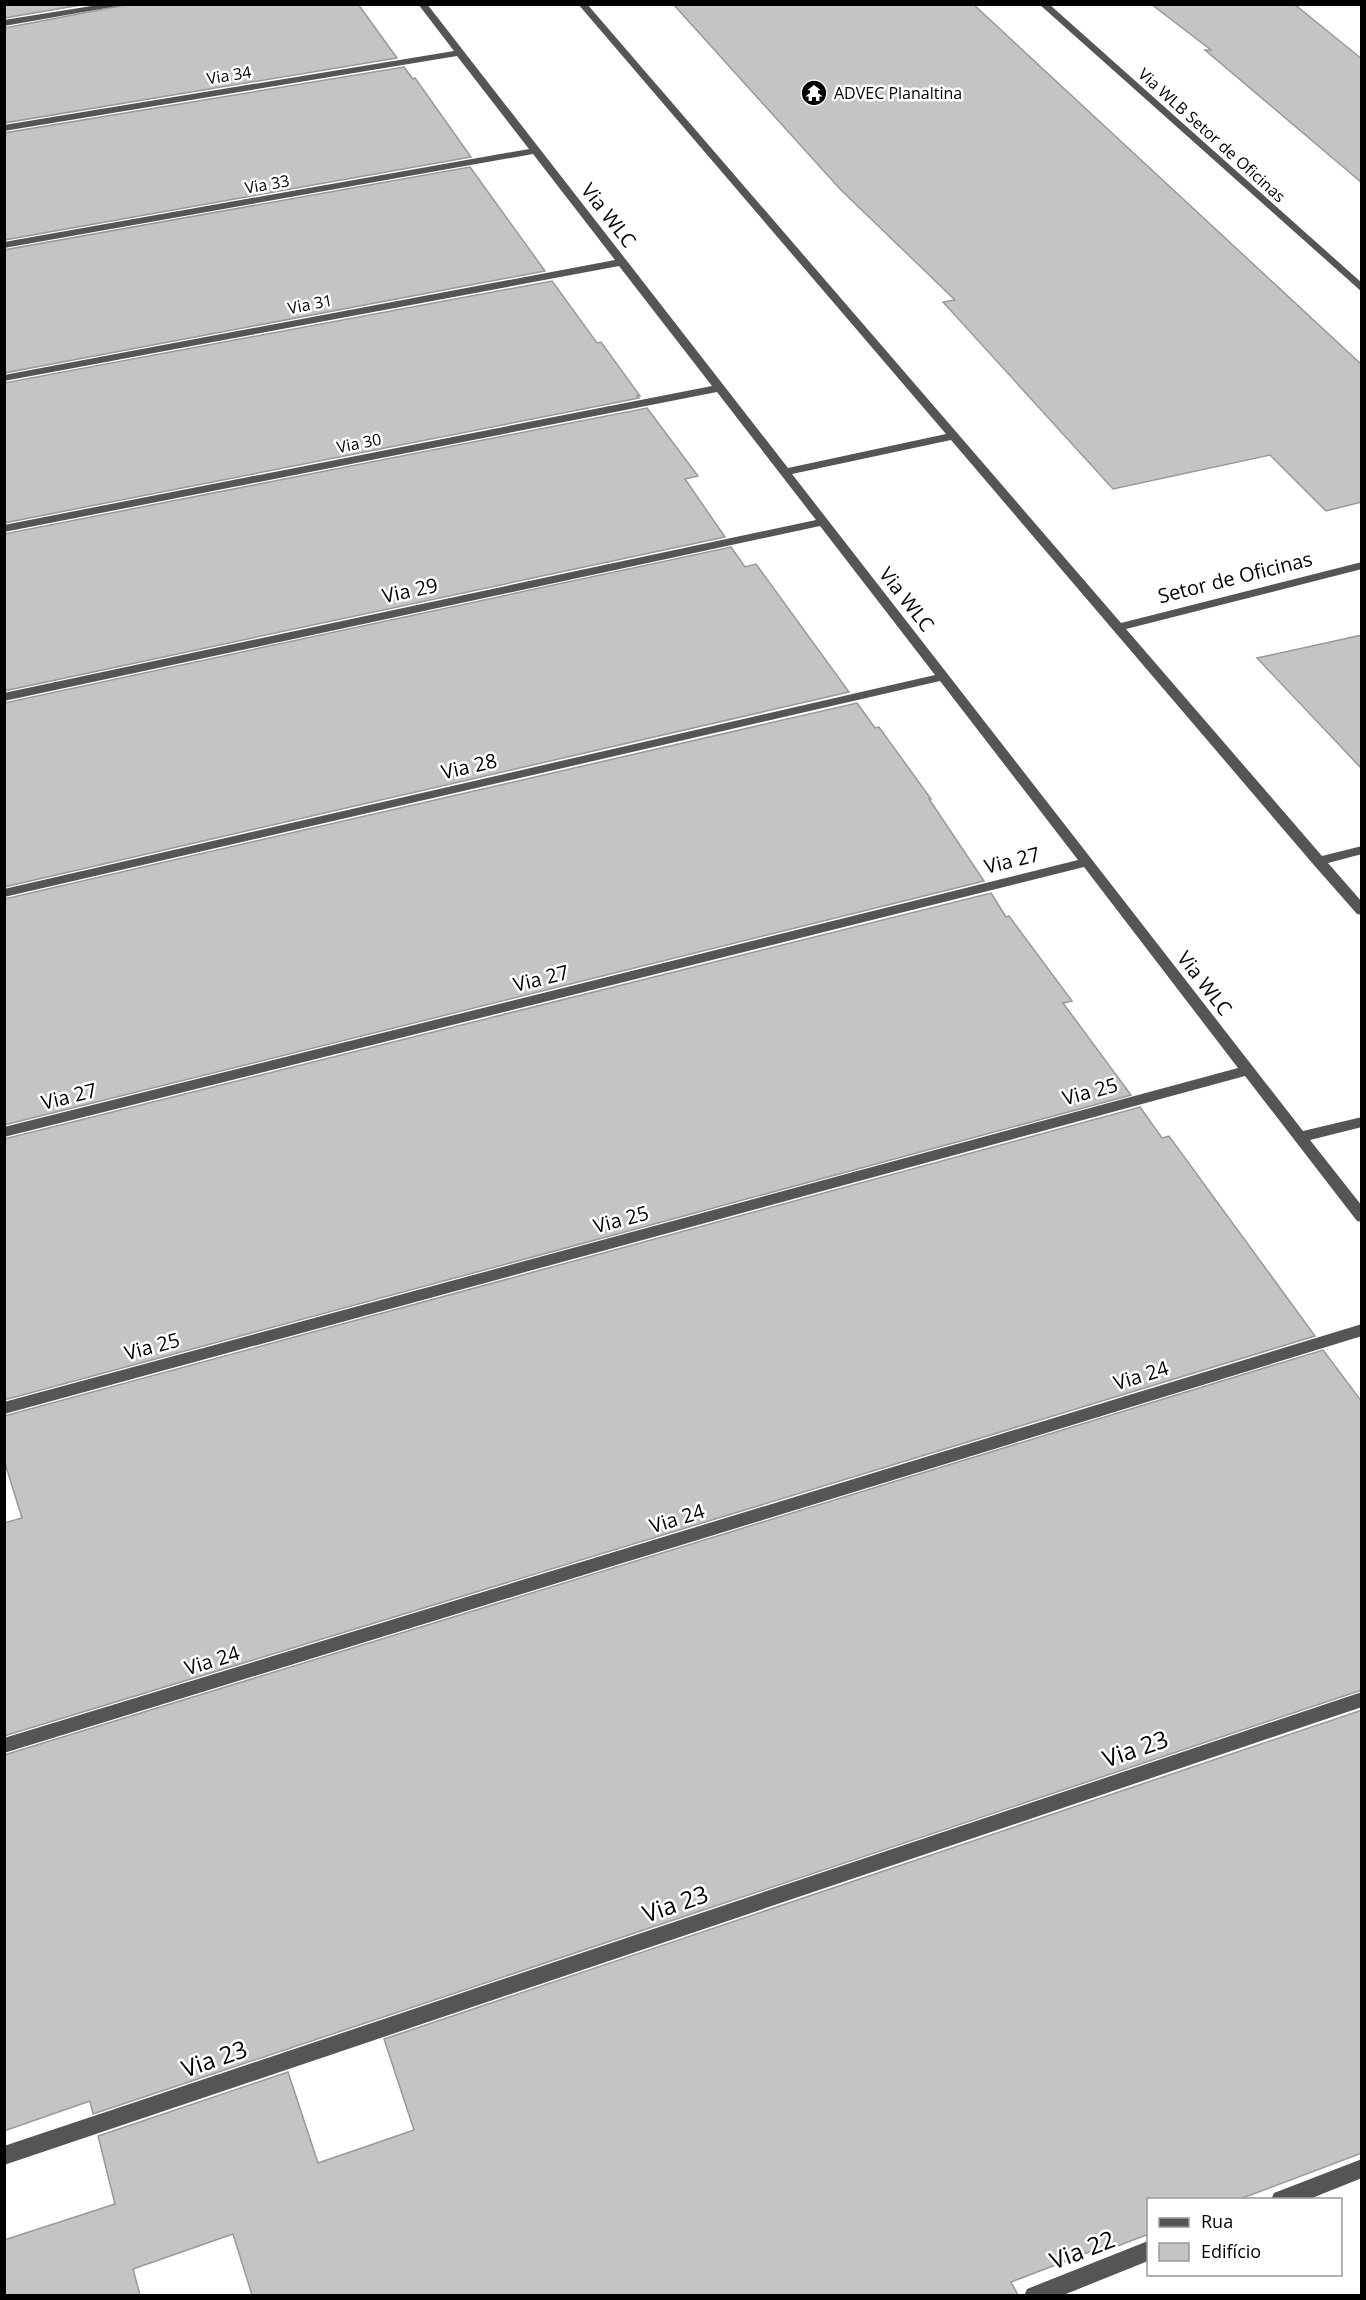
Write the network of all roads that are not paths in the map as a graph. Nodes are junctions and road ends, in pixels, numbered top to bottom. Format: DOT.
graph roads {
  1 [pos="124,4"];
  2 [pos="422,4"];
  3 [pos="582,4"];
  4 [pos="1043,4"];
  5 [pos="4,23"];
  6 [pos="459,52"];
  7 [pos="4,128"];
  8 [pos="535,151"];
  9 [pos="4,245"];
  10 [pos="622,262"];
  11 [pos="1362,289"];
  12 [pos="4,378"];
  13 [pos="720,388"];
  14 [pos="953,436"];
  15 [pos="784,472"];
  16 [pos="823,522"];
  17 [pos="4,530"];
  18 [pos="1362,565"];
  19 [pos="1118,627"];
  20 [pos="943,677"];
  21 [pos="4,697"];
  22 [pos="1362,850"];
  23 [pos="1318,861"];
  24 [pos="1087,862"];
  25 [pos="4,893"];
  26 [pos="1362,911"];
  27 [pos="1248,1070"];
  28 [pos="1362,1122"];
  29 [pos="4,1132"];
  30 [pos="1299,1137"];
  31 [pos="1362,1217"];
  32 [pos="1362,1330"];
  33 [pos="4,1408"];
  34 [pos="1362,1699"];
  35 [pos="4,1746"];
  36 [pos="4,2156"];
  37 [pos="1362,2168"];
  38 [pos="1284,2198"];
  39 [pos="1147,2252"];
  40 [pos="1034,2295"];
  1 -- 5 [label="street"];
  2 -- 6 [label="street, Via WLC"];
  3 -- 14 [label="street"];
  4 -- 11 [label="street, Via WLB Setor de Oficinas"];
  6 -- 7 [label="street, Via 34"];
  6 -- 8 [label="street, Via WLC"];
  8 -- 9 [label="street, Via 33"];
  8 -- 10 [label="street, Via WLC"];
  10 -- 12 [label="street, Via 31"];
  10 -- 13 [label="street, Via WLC"];
  13 -- 15 [label="street, Via WLC"];
  13 -- 17 [label="street, Via 30"];
  14 -- 15 [label="street"];
  14 -- 19 [label="street"];
  15 -- 16 [label="street, Via WLC"];
  16 -- 20 [label="street, Via WLC"];
  16 -- 21 [label="street, Via 29"];
  18 -- 19 [label="street, Setor de Oficinas"];
  19 -- 23 [label="street"];
  20 -- 24 [label="street, Via WLC"];
  20 -- 25 [label="street, Via 28"];
  22 -- 23 [label="street"];
  23 -- 26 [label="street"];
  24 -- 27 [label="street, Via WLC"];
  24 -- 29 [label="street, Via 27"];
  27 -- 30 [label="street, Via WLC"];
  27 -- 33 [label="street, Via 25"];
  28 -- 30 [label="street"];
  30 -- 31 [label="street, Via WLC"];
  32 -- 35 [label="street, Via 24"];
  34 -- 36 [label="street, Via 23"];
  37 -- 38 [label="street"];
  39 -- 40 [label="street, Via 22"];
}
